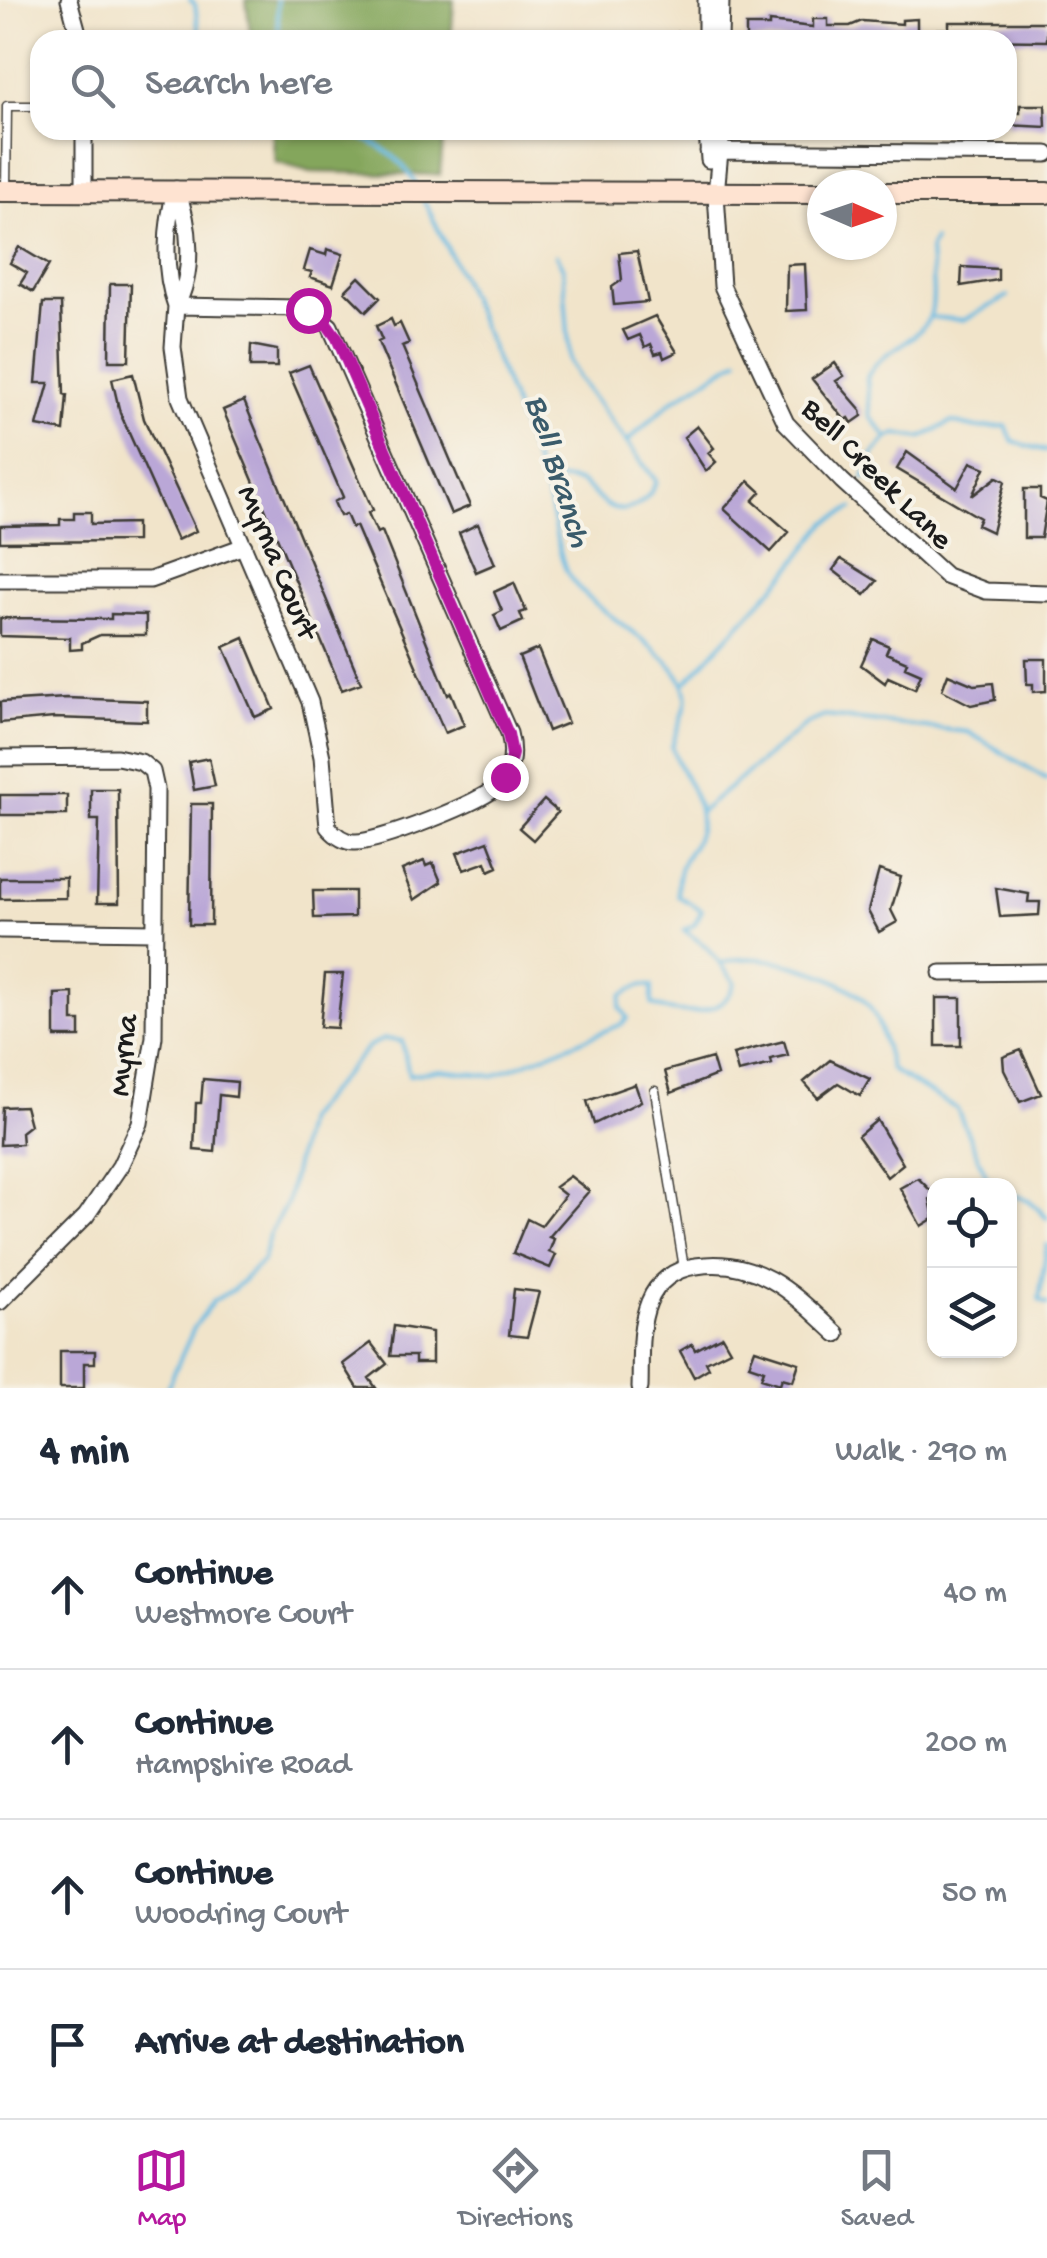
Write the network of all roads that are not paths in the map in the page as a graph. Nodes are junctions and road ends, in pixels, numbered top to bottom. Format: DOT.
graph roads {
  1 [pos="69,0"];
  2 [pos="706,0"];
  3 [pos="721,0"];
  4 [pos="77,30"];
  5 [pos="706,30"];
  6 [pos="720,30"];
  7 [pos="30,106"];
  8 [pos="84,140"];
  9 [pos="710,140"];
  10 [pos="719,140"];
  11 [pos="714,153"];
  12 [pos="1047,154"];
  13 [pos="176,189"];
  14 [pos="3,191"];
  15 [pos="84,192"];
  16 [pos="897,193"];
  17 [pos="1047,193"];
  18 [pos="716,194"];
  19 [pos="807,194"];
  20 [pos="176,306"];
  21 [pos="244,546"];
  22 [pos="0,580"];
  23 [pos="1047,593"];
  24 [pos="0,758"];
  25 [pos="0,930"];
  26 [pos="154,932"];
  27 [pos="1047,972"];
  28 [pos="941,973"];
  29 [pos="655,1091"];
  30 [pos="684,1268"];
  31 [pos="0,1302"];
  32 [pos="837,1334"];
  33 [pos="640,1388"];
  1 -- 4 [label="street"];
  2 -- 5 [label="street"];
  3 -- 6 [label="street"];
  7 -- 14 [label="lane"];
  8 -- 15 [label="street"];
  9 -- 11 [label="street"];
  10 -- 11 [label="street"];
  11 -- 12 [label="street"];
  11 -- 18 [label="street, Bell Creek Lane"];
  13 -- 15 [label="main road"];
  13 -- 18 [label="main road"];
  13 -- 20 [label="street, Myrna Court"];
  14 -- 15 [label="main road"];
  16 -- 17 [label="main road"];
  18 -- 19 [label="main road"];
  18 -- 23 [label="street, Bell Creek Lane"];
  20 -- 21 [label="street, Myrna Court"];
  20 -- 21 [label="street, Myrna Court"];
  21 -- 22 [label="street"];
  24 -- 26 [label="street, Myrna"];
  25 -- 26 [label="street"];
  26 -- 31 [label="street, Myrna"];
  27 -- 28 [label="street"];
  29 -- 30 [label="lane"];
  30 -- 32 [label="street"];
  30 -- 33 [label="street"];
}
